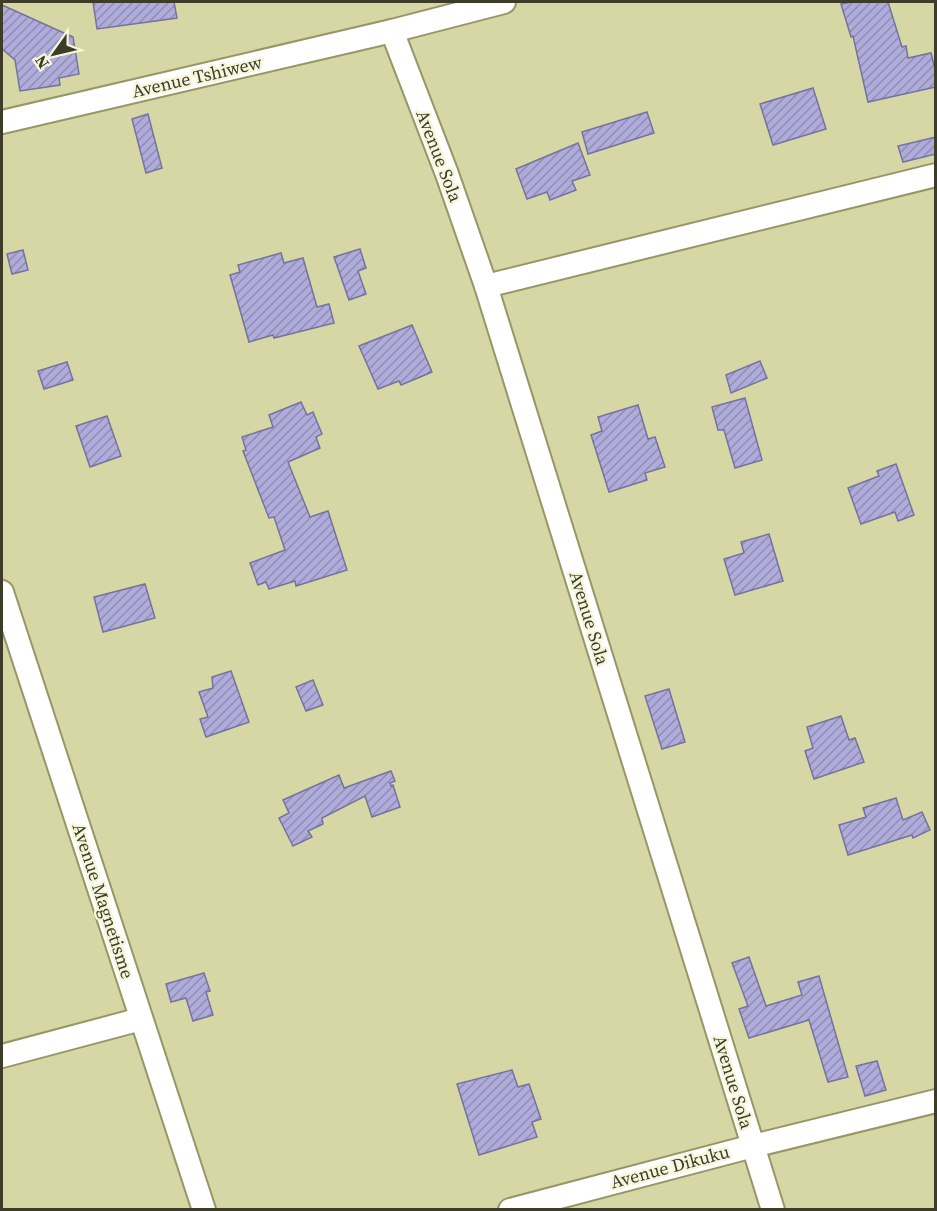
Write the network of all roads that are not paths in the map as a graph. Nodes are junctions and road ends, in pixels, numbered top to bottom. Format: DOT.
graph roads {
  1 [pos="504,2"];
  2 [pos="392,31"];
  3 [pos="2,122"];
  4 [pos="936,175"];
  5 [pos="486,286"];
  6 [pos="2,592"];
  7 [pos="141,1019"];
  8 [pos="2,1056"];
  9 [pos="936,1101"];
  10 [pos="753,1146"];
  11 [pos="204,1209"];
  12 [pos="510,1209"];
  13 [pos="773,1209"];
  1 -- 2 [label="street, Avenue Tshiwew"];
  2 -- 3 [label="street, Avenue Tshiwew"];
  2 -- 5 [label="street, Avenue Sola"];
  4 -- 5 [label="street"];
  5 -- 10 [label="street, Avenue Sola"];
  6 -- 7 [label="street, Avenue Magnetisme"];
  7 -- 8 [label="street"];
  7 -- 11 [label="street, Avenue Magnetisme"];
  9 -- 10 [label="street, Avenue Dikuku"];
  10 -- 12 [label="street, Avenue Dikuku"];
  10 -- 13 [label="street, Avenue Sola"];
}
